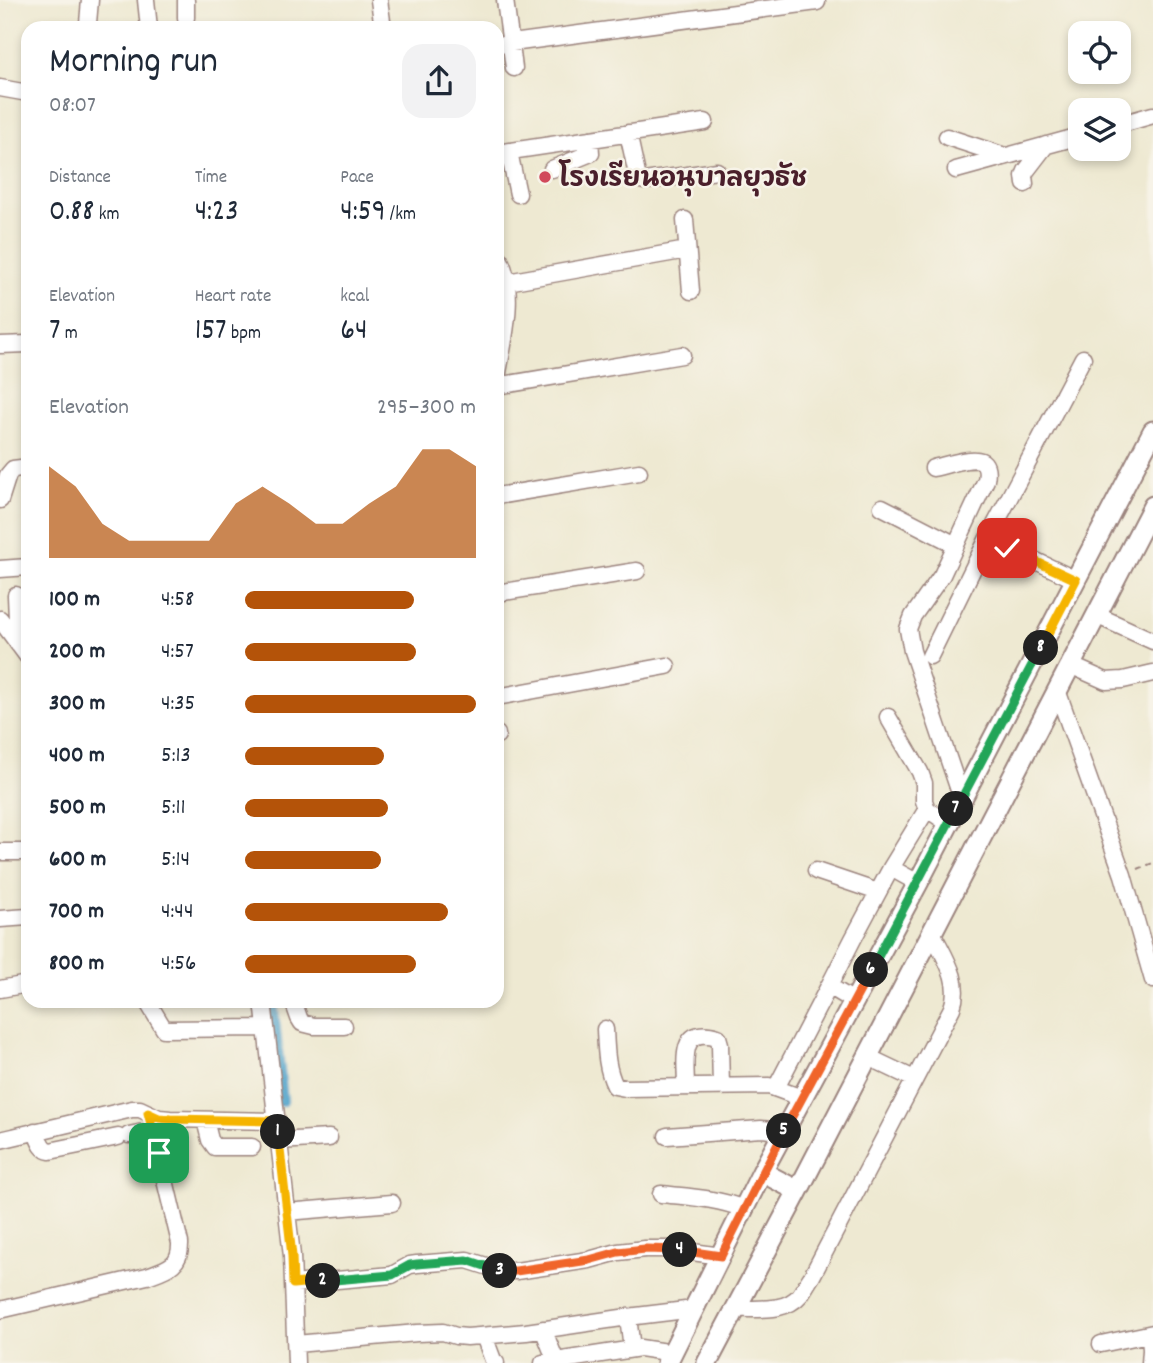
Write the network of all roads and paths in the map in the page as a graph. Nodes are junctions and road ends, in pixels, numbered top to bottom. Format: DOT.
graph roads {
  1 [pos="90,0"];
  2 [pos="146,0"];
  3 [pos="186,0"];
  4 [pos="379,0"];
  5 [pos="505,0"];
  6 [pos="817,2"];
  7 [pos="186,18"];
  8 [pos="88,21"];
  9 [pos="148,21"];
  10 [pos="382,21"];
  11 [pos="504,44"];
  12 [pos="514,68"];
  13 [pos="0,88"];
  14 [pos="21,92"];
  15 [pos="1153,115"];
  16 [pos="1131,121"];
  17 [pos="705,122"];
  18 [pos="628,134"];
  19 [pos="947,138"];
  20 [pos="590,139"];
  21 [pos="1068,139"];
  22 [pos="1046,145"];
  23 [pos="504,152"];
  24 [pos="504,155"];
  25 [pos="1006,156"];
  26 [pos="552,169"];
  27 [pos="717,170"];
  28 [pos="956,170"];
  29 [pos="1025,184"];
  30 [pos="518,194"];
  31 [pos="685,220"];
  32 [pos="687,250"];
  33 [pos="504,272"];
  34 [pos="507,282"];
  35 [pos="691,291"];
  36 [pos="504,339"];
  37 [pos="21,344"];
  38 [pos="0,345"];
  39 [pos="682,355"];
  40 [pos="1083,358"];
  41 [pos="504,385"];
  42 [pos="1153,431"];
  43 [pos="21,468"];
  44 [pos="933,468"];
  45 [pos="639,472"];
  46 [pos="504,495"];
  47 [pos="0,500"];
  48 [pos="1153,506"];
  49 [pos="882,507"];
  50 [pos="988,538"];
  51 [pos="956,545"];
  52 [pos="21,568"];
  53 [pos="0,569"];
  54 [pos="637,571"];
  55 [pos="1076,580"];
  56 [pos="504,592"];
  57 [pos="16,595"];
  58 [pos="1096,615"];
  59 [pos="0,619"];
  60 [pos="21,635"];
  61 [pos="1153,641"];
  62 [pos="21,648"];
  63 [pos="930,656"];
  64 [pos="1070,665"];
  65 [pos="667,666"];
  66 [pos="1153,673"];
  67 [pos="1057,690"];
  68 [pos="504,696"];
  69 [pos="888,717"];
  70 [pos="962,799"];
  71 [pos="927,809"];
  72 [pos="949,824"];
  73 [pos="0,852"];
  74 [pos="21,852"];
  75 [pos="1153,863"];
  76 [pos="891,868"];
  77 [pos="816,871"];
  78 [pos="1123,875"];
  79 [pos="918,883"];
  80 [pos="878,892"];
  81 [pos="21,918"];
  82 [pos="0,919"];
  83 [pos="932,932"];
  84 [pos="1153,980"];
  85 [pos="21,985"];
  86 [pos="829,986"];
  87 [pos="0,989"];
  88 [pos="854,1001"];
  89 [pos="151,1008"];
  90 [pos="265,1008"];
  91 [pos="295,1008"];
  92 [pos="344,1026"];
  93 [pos="266,1028"];
  94 [pos="605,1029"];
  95 [pos="868,1056"];
  96 [pos="914,1079"];
  97 [pos="686,1087"];
  98 [pos="721,1087"];
  99 [pos="776,1088"];
  100 [pos="802,1098"];
  101 [pos="148,1113"];
  102 [pos="205,1120"];
  103 [pos="276,1121"];
  104 [pos="153,1130"];
  105 [pos="35,1131"];
  106 [pos="784,1131"];
  107 [pos="667,1136"];
  108 [pos="329,1138"];
  109 [pos="0,1140"];
  110 [pos="289,1140"];
  111 [pos="252,1147"];
  112 [pos="762,1172"];
  113 [pos="798,1191"];
  114 [pos="661,1194"];
  115 [pos="392,1203"];
  116 [pos="744,1209"];
  117 [pos="297,1211"];
  118 [pos="721,1256"];
  119 [pos="305,1283"];
  120 [pos="694,1309"];
  121 [pos="736,1309"];
  122 [pos="0,1310"];
  123 [pos="628,1317"];
  124 [pos="543,1329"];
  125 [pos="1152,1334"];
  126 [pos="485,1336"];
  127 [pos="308,1343"];
  128 [pos="1101,1344"];
  129 [pos="632,1349"];
  130 [pos="670,1358"];
  131 [pos="549,1362"];
  132 [pos="296,1363"];
  133 [pos="495,1363"];
  134 [pos="707,1363"];
  135 [pos="1150,1363"];
  1 -- 8 [label="street"];
  2 -- 9 [label="street"];
  3 -- 7 [label="street"];
  4 -- 10 [label="street"];
  5 -- 11 [label="street"];
  6 -- 11 [label="street"];
  11 -- 12 [label="street"];
  13 -- 14 [label="street"];
  15 -- 16 [label="street"];
  17 -- 18 [label="street"];
  18 -- 20 [label="street"];
  18 -- 27 [label="street"];
  19 -- 25 [label="street"];
  20 -- 23 [label="street"];
  20 -- 26 [label="street"];
  21 -- 22 [label="street"];
  22 -- 25 [label="street"];
  22 -- 29 [label="street"];
  24 -- 30 [label="street"];
  25 -- 28 [label="street"];
  31 -- 32 [label="street"];
  32 -- 34 [label="street"];
  32 -- 35 [label="street"];
  33 -- 34 [label="street"];
  34 -- 36 [label="street"];
  37 -- 38 [label="street"];
  39 -- 41 [label="street"];
  40 -- 50 [label="street"];
  42 -- 55 [label="main road"];
  43 -- 47 [label="street"];
  44 -- 51 [label="street"];
  45 -- 46 [label="street"];
  48 -- 58 [label="main road"];
  49 -- 51 [label="street"];
  50 -- 55 [label="street"];
  50 -- 63 [label="street"];
  51 -- 70 [label="street"];
  52 -- 53 [label="street"];
  54 -- 56 [label="street"];
  55 -- 70 [label="main road"];
  57 -- 60 [label="street"];
  58 -- 61 [label="street"];
  58 -- 64 [label="main road"];
  59 -- 62 [label="street"];
  64 -- 66 [label="street"];
  64 -- 67 [label="main road"];
  65 -- 68 [label="street"];
  67 -- 78 [label="street"];
  67 -- 83 [label="main road"];
  69 -- 71 [label="street"];
  70 -- 72 [label="main road"];
  71 -- 72 [label="street"];
  71 -- 76 [label="street"];
  72 -- 79 [label="main road"];
  73 -- 74 [label="street"];
  75 -- 78 [label="path"];
  76 -- 79 [label="street"];
  76 -- 80 [label="street"];
  77 -- 80 [label="street"];
  78 -- 84 [label="street"];
  79 -- 88 [label="main road"];
  80 -- 86 [label="street"];
  81 -- 82 [label="street"];
  83 -- 95 [label="main road"];
  83 -- 96 [label="street"];
  85 -- 87 [label="street"];
  86 -- 88 [label="street"];
  86 -- 99 [label="street"];
  88 -- 100 [label="main road"];
  89 -- 93 [label="street"];
  90 -- 93 [label="street"];
  91 -- 92 [label="street"];
  93 -- 103 [label="street"];
  94 -- 97 [label="street"];
  95 -- 96 [label="street"];
  95 -- 113 [label="main road"];
  96 -- 121 [label="street"];
  97 -- 98 [label="street"];
  97 -- 98 [label="street"];
  98 -- 99 [label="street"];
  99 -- 100 [label="street"];
  100 -- 106 [label="main road"];
  101 -- 102 [label="street"];
  101 -- 104 [label="street"];
  101 -- 105 [label="street"];
  102 -- 103 [label="street"];
  102 -- 111 [label="street"];
  103 -- 110 [label="street"];
  104 -- 105 [label="street"];
  104 -- 122 [label="street"];
  105 -- 109 [label="street"];
  106 -- 107 [label="street"];
  106 -- 112 [label="main road"];
  108 -- 110 [label="street"];
  110 -- 117 [label="street"];
  112 -- 113 [label="main road"];
  112 -- 116 [label="main road"];
  113 -- 121 [label="main road"];
  114 -- 116 [label="street"];
  115 -- 117 [label="street"];
  116 -- 118 [label="main road"];
  117 -- 119 [label="street"];
  118 -- 119 [label="street"];
  118 -- 120 [label="main road"];
  119 -- 127 [label="street"];
  120 -- 123 [label="street"];
  120 -- 130 [label="main road"];
  121 -- 134 [label="main road"];
  123 -- 124 [label="street"];
  123 -- 129 [label="street"];
  124 -- 126 [label="street"];
  124 -- 131 [label="street"];
  125 -- 128 [label="street"];
  125 -- 135 [label="street"];
  126 -- 127 [label="street"];
  126 -- 133 [label="street"];
  127 -- 132 [label="street"];
  129 -- 130 [label="street"];
  129 -- 131 [label="street"];
}
